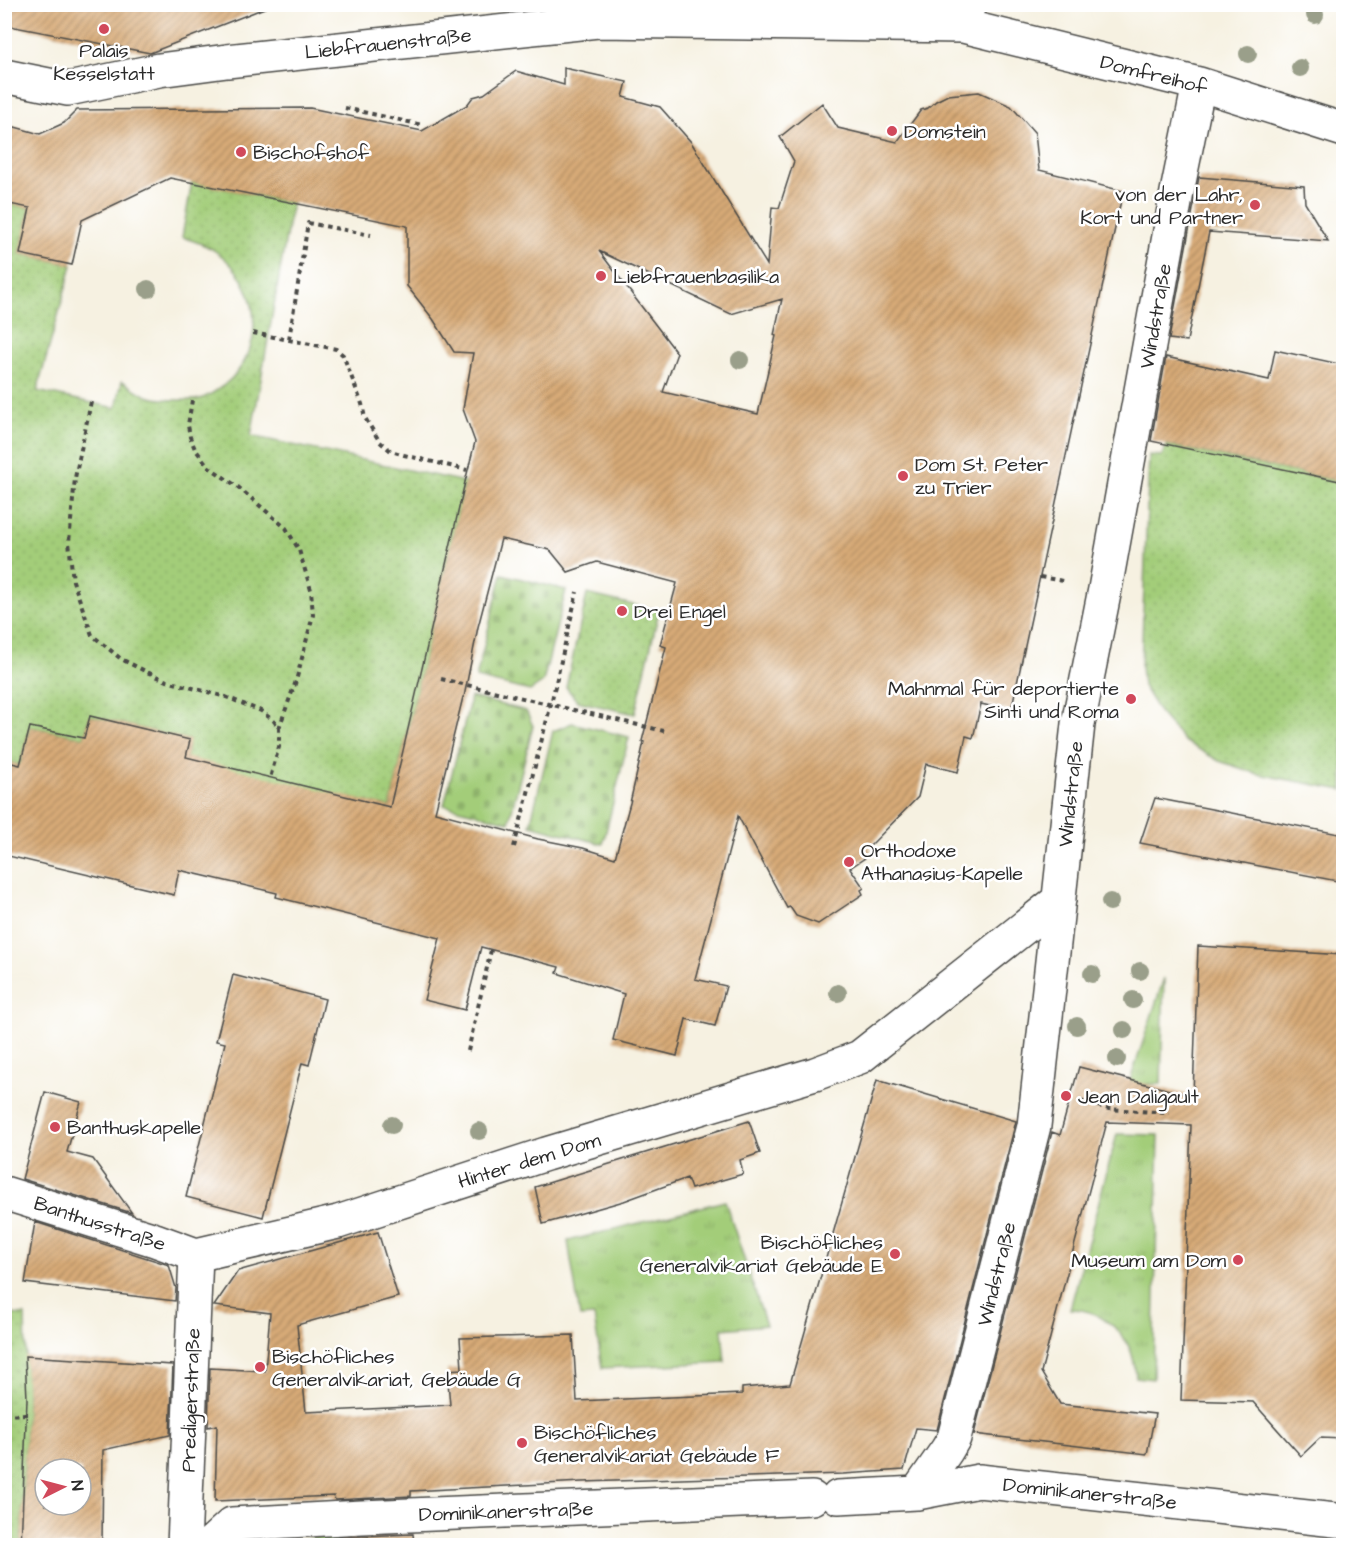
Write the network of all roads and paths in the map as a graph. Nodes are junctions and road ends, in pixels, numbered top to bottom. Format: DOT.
graph roads {
  1 [pos="966,15"];
  2 [pos="774,22"];
  3 [pos="4,76"];
  4 [pos="1199,84"];
  5 [pos="345,108"];
  6 [pos="422,125"];
  7 [pos="1344,130"];
  8 [pos="371,235"];
  9 [pos="253,333"];
  10 [pos="289,339"];
  11 [pos="192,400"];
  12 [pos="91,402"];
  13 [pos="467,470"];
  14 [pos="577,592"];
  15 [pos="441,679"];
  16 [pos="551,704"];
  17 [pos="279,728"];
  18 [pos="664,731"];
  19 [pos="270,778"];
  20 [pos="514,847"];
  21 [pos="1059,900"];
  22 [pos="490,950"];
  23 [pos="468,1051"];
  24 [pos="1070,1098"];
  25 [pos="1169,1113"];
  26 [pos="4,1193"];
  27 [pos="196,1255"];
  28 [pos="26,1414"];
  29 [pos="4,1415"];
  30 [pos="916,1493"];
  31 [pos="1344,1521"];
  32 [pos="184,1545"];
  33 [pos="208,1545"];
  1 -- 2 [label="street, Domfreihof"];
  1 -- 4 [label="street, Domfreihof"];
  2 -- 3 [label="street, Liebfrauenstraße"];
  4 -- 7 [label="street, Domfreihof"];
  4 -- 21 [label="street, Windstraße"];
  5 -- 6 [label="path"];
  8 -- 10 [label="path"];
  9 -- 10 [label="path"];
  10 -- 13 [label="path"];
  11 -- 17 [label="path"];
  12 -- 17 [label="path"];
  14 -- 16 [label="path"];
  15 -- 16 [label="path"];
  16 -- 18 [label="path"];
  16 -- 20 [label="path"];
  17 -- 19 [label="path"];
  21 -- 27 [label="street, Hinter dem Dom"];
  21 -- 30 [label="street, Windstraße"];
  22 -- 23 [label="path"];
  24 -- 25 [label="path"];
  26 -- 27 [label="street, Banthusstraße"];
  27 -- 32 [label="street, Predigerstraße"];
  28 -- 29 [label="path"];
  30 -- 31 [label="street, Dominikanerstraße"];
  30 -- 33 [label="street, Dominikanerstraße"];
}
